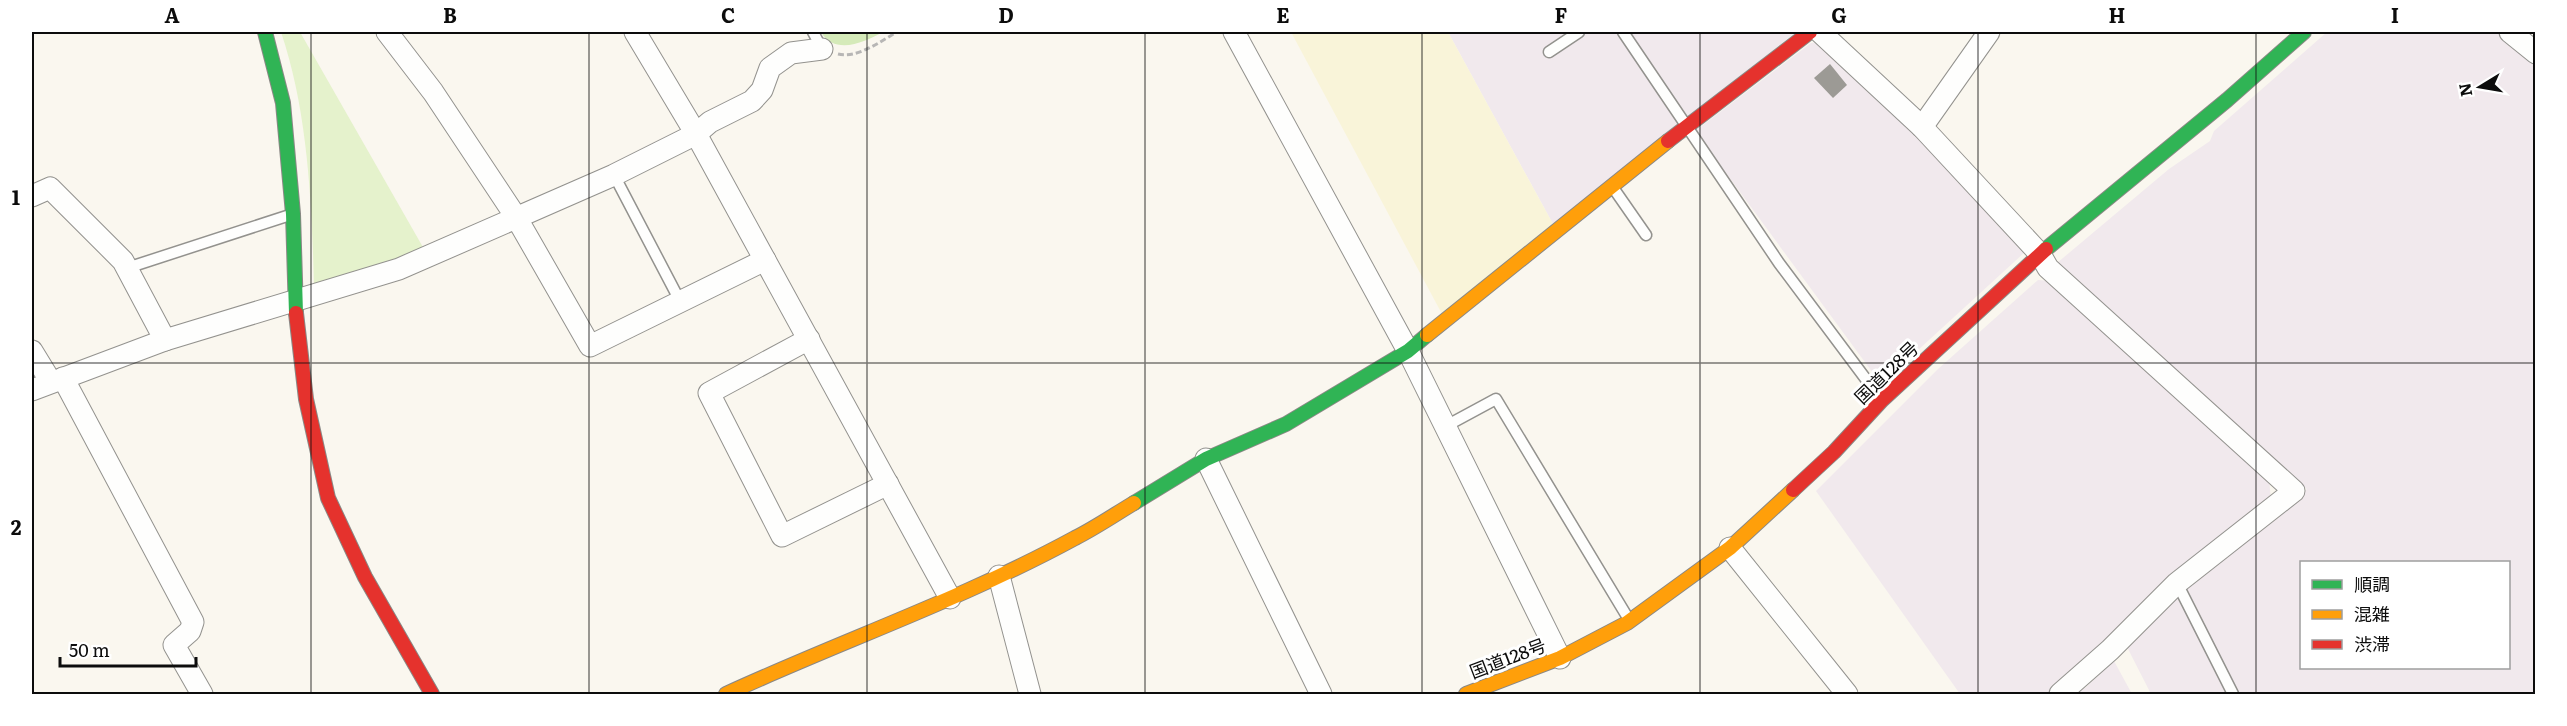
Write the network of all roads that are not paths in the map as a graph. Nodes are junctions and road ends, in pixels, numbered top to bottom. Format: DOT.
graph roads {
  1 [pos="265,32"];
  2 [pos="387,32"];
  3 [pos="635,32"];
  4 [pos="1234,32"];
  5 [pos="1579,32"];
  6 [pos="1623,32"];
  7 [pos="1810,32"];
  8 [pos="1820,32"];
  9 [pos="1989,32"];
  10 [pos="2304,32"];
  11 [pos="2510,32"];
  12 [pos="818,40"];
  13 [pos="1549,52"];
  14 [pos="2535,53"];
  15 [pos="1687,126"];
  16 [pos="1922,127"];
  17 [pos="696,134"];
  18 [pos="614,175"];
  19 [pos="1612,186"];
  20 [pos="32,196"];
  21 [pos="293,214"];
  22 [pos="516,217"];
  23 [pos="1646,235"];
  24 [pos="2040,254"];
  25 [pos="765,260"];
  26 [pos="127,268"];
  27 [pos="294,300"];
  28 [pos="680,301"];
  29 [pos="809,339"];
  30 [pos="165,340"];
  31 [pos="32,351"];
  32 [pos="1408,351"];
  33 [pos="48,383"];
  34 [pos="1882,400"];
  35 [pos="1446,426"];
  36 [pos="1206,459"];
  37 [pos="888,484"];
  38 [pos="1730,548"];
  39 [pos="999,576"];
  40 [pos="2177,584"];
  41 [pos="950,598"];
  42 [pos="1630,621"];
  43 [pos="1560,658"];
  44 [pos="1510,678"];
  45 [pos="202,694"];
  46 [pos="432,694"];
  47 [pos="726,694"];
  48 [pos="1030,694"];
  49 [pos="1321,694"];
  50 [pos="1466,694"];
  51 [pos="1524,694"];
  52 [pos="1847,694"];
  53 [pos="2060,694"];
  54 [pos="2233,694"];
  1 -- 21 [label="main road"];
  2 -- 22 [label="street"];
  3 -- 17 [label="street"];
  4 -- 32 [label="street"];
  5 -- 13 [label="lane"];
  6 -- 15 [label="lane"];
  7 -- 15 [label="main road"];
  8 -- 16 [label="street"];
  9 -- 16 [label="street"];
  10 -- 24 [label="main road, 国道128号"];
  11 -- 14 [label="street"];
  12 -- 17 [label="street"];
  15 -- 19 [label="main road"];
  15 -- 34 [label="lane"];
  16 -- 24 [label="street"];
  17 -- 18 [label="street"];
  17 -- 25 [label="street"];
  18 -- 22 [label="street"];
  18 -- 28 [label="lane"];
  19 -- 23 [label="lane"];
  19 -- 32 [label="main road"];
  20 -- 26 [label="street"];
  21 -- 26 [label="lane"];
  21 -- 27 [label="main road"];
  22 -- 27 [label="street"];
  22 -- 28 [label="street"];
  24 -- 34 [label="main road, 国道128号"];
  24 -- 40 [label="street"];
  25 -- 28 [label="street"];
  25 -- 29 [label="street"];
  26 -- 30 [label="street"];
  27 -- 30 [label="street"];
  27 -- 46 [label="main road"];
  29 -- 37 [label="street"];
  29 -- 37 [label="street"];
  30 -- 33 [label="street"];
  31 -- 33 [label="street"];
  32 -- 35 [label="street"];
  32 -- 36 [label="main road"];
  33 -- 45 [label="street"];
  34 -- 38 [label="main road, 国道128号"];
  35 -- 42 [label="lane"];
  35 -- 43 [label="street"];
  36 -- 39 [label="main road"];
  36 -- 49 [label="street"];
  37 -- 41 [label="street"];
  38 -- 42 [label="main road, 国道128号"];
  38 -- 52 [label="street"];
  39 -- 41 [label="main road"];
  39 -- 48 [label="street"];
  40 -- 53 [label="street"];
  40 -- 54 [label="lane"];
  41 -- 47 [label="main road"];
  42 -- 43 [label="main road, 国道128号"];
  43 -- 44 [label="main road, 国道128号"];
  44 -- 50 [label="main road, 国道128号"];
  44 -- 51 [label="street"];
}
